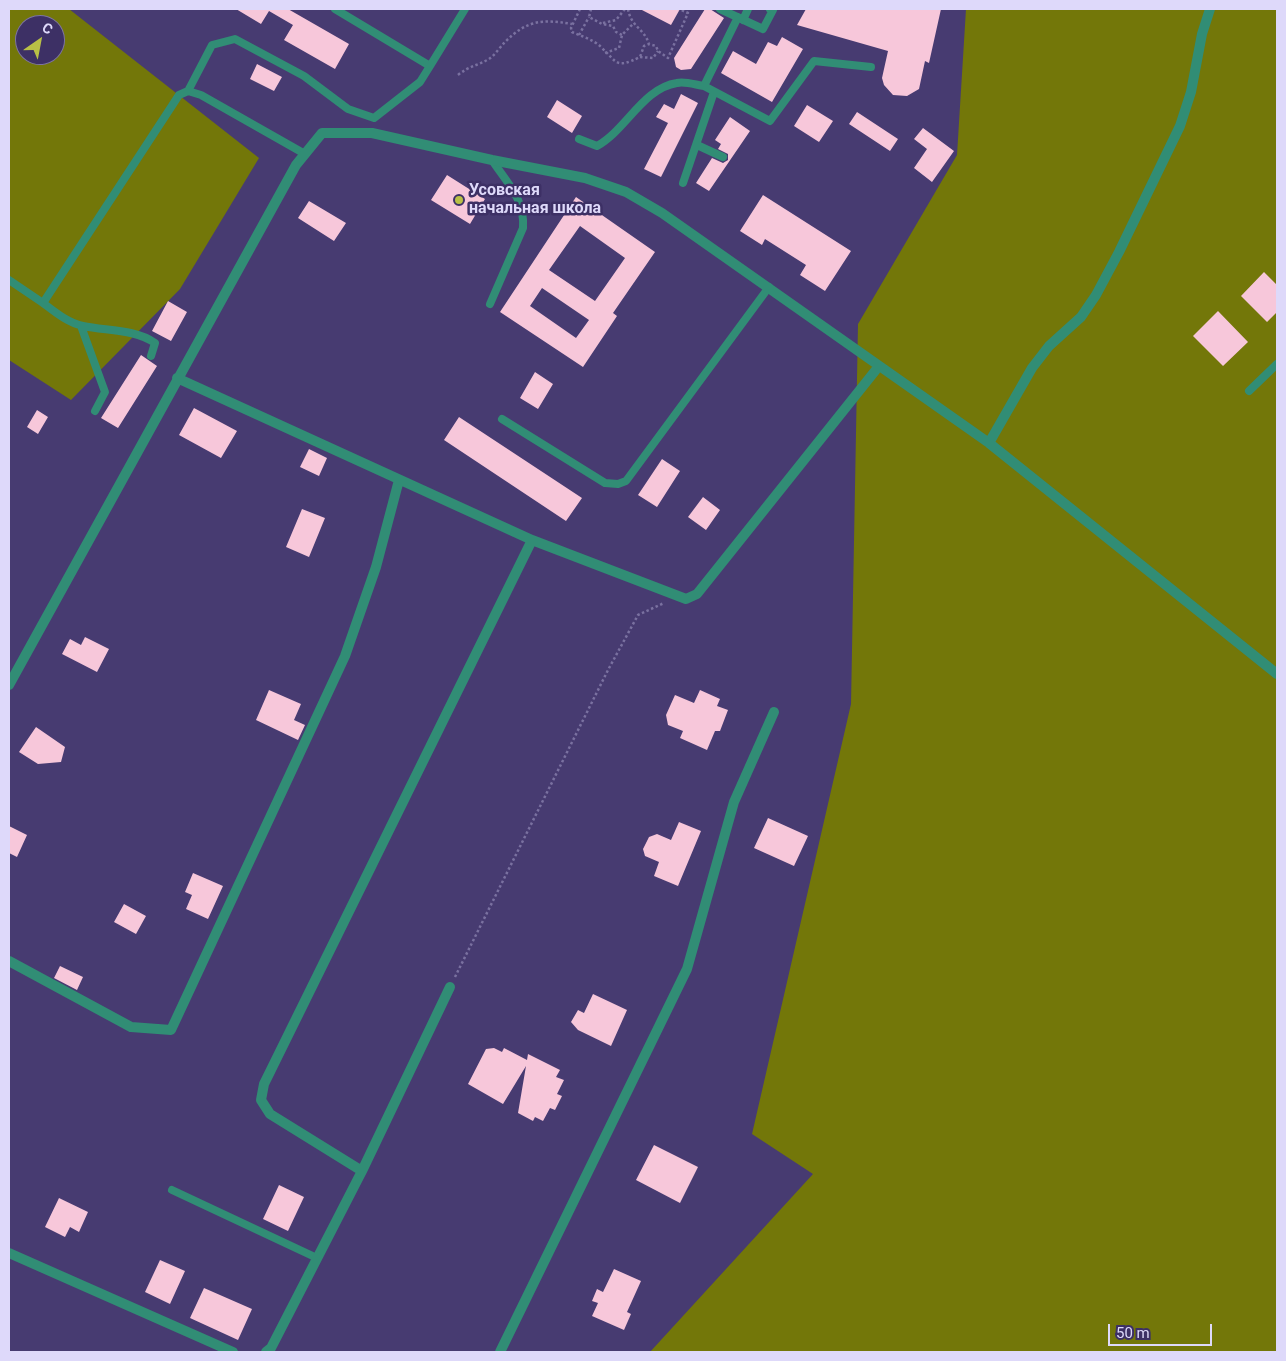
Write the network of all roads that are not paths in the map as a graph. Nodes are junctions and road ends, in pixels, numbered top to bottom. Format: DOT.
graph roads {
  1 [pos="335,9"];
  2 [pos="465,9"];
  3 [pos="720,9"];
  4 [pos="748,9"];
  5 [pos="770,9"];
  6 [pos="1210,9"];
  7 [pos="740,18"];
  8 [pos="430,66"];
  9 [pos="871,67"];
  10 [pos="704,86"];
  11 [pos="188,91"];
  12 [pos="714,92"];
  13 [pos="579,138"];
  14 [pos="697,145"];
  15 [pos="305,154"];
  16 [pos="723,157"];
  17 [pos="492,160"];
  18 [pos="683,183"];
  19 [pos="9,280"];
  20 [pos="768,286"];
  21 [pos="43,303"];
  22 [pos="490,304"];
  23 [pos="81,326"];
  24 [pos="151,356"];
  25 [pos="1277,364"];
  26 [pos="879,366"];
  27 [pos="177,378"];
  28 [pos="1249,391"];
  29 [pos="95,411"];
  30 [pos="502,419"];
  31 [pos="988,443"];
  32 [pos="399,480"];
  33 [pos="532,540"];
  34 [pos="1277,674"];
  35 [pos="9,685"];
  36 [pos="774,712"];
  37 [pos="9,961"];
  38 [pos="450,987"];
  39 [pos="362,1171"];
  40 [pos="172,1190"];
  41 [pos="9,1253"];
  42 [pos="317,1258"];
  43 [pos="233,1352"];
  44 [pos="266,1352"];
  45 [pos="500,1352"];
  1 -- 8 [label="lane"];
  2 -- 8 [label="lane"];
  3 -- 7 [label="lane"];
  4 -- 7 [label="lane"];
  5 -- 7 [label="lane"];
  6 -- 31 [label="street"];
  7 -- 10 [label="lane"];
  8 -- 11 [label="lane"];
  9 -- 12 [label="lane"];
  10 -- 12 [label="lane"];
  10 -- 13 [label="lane"];
  11 -- 15 [label="lane"];
  11 -- 21 [label="lane"];
  12 -- 14 [label="lane"];
  14 -- 16 [label="lane"];
  14 -- 18 [label="lane"];
  15 -- 17 [label="street"];
  15 -- 27 [label="street"];
  17 -- 20 [label="street"];
  17 -- 22 [label="lane"];
  19 -- 21 [label="lane"];
  20 -- 26 [label="street"];
  20 -- 30 [label="lane"];
  21 -- 23 [label="lane"];
  23 -- 24 [label="lane"];
  23 -- 29 [label="lane"];
  25 -- 28 [label="lane"];
  26 -- 31 [label="street"];
  26 -- 33 [label="street"];
  27 -- 32 [label="street"];
  27 -- 35 [label="street"];
  31 -- 34 [label="street"];
  32 -- 33 [label="street"];
  32 -- 37 [label="street"];
  33 -- 39 [label="street"];
  36 -- 45 [label="street"];
  38 -- 39 [label="street"];
  39 -- 42 [label="street"];
  40 -- 42 [label="lane"];
  41 -- 43 [label="street"];
  42 -- 44 [label="street"];
}
